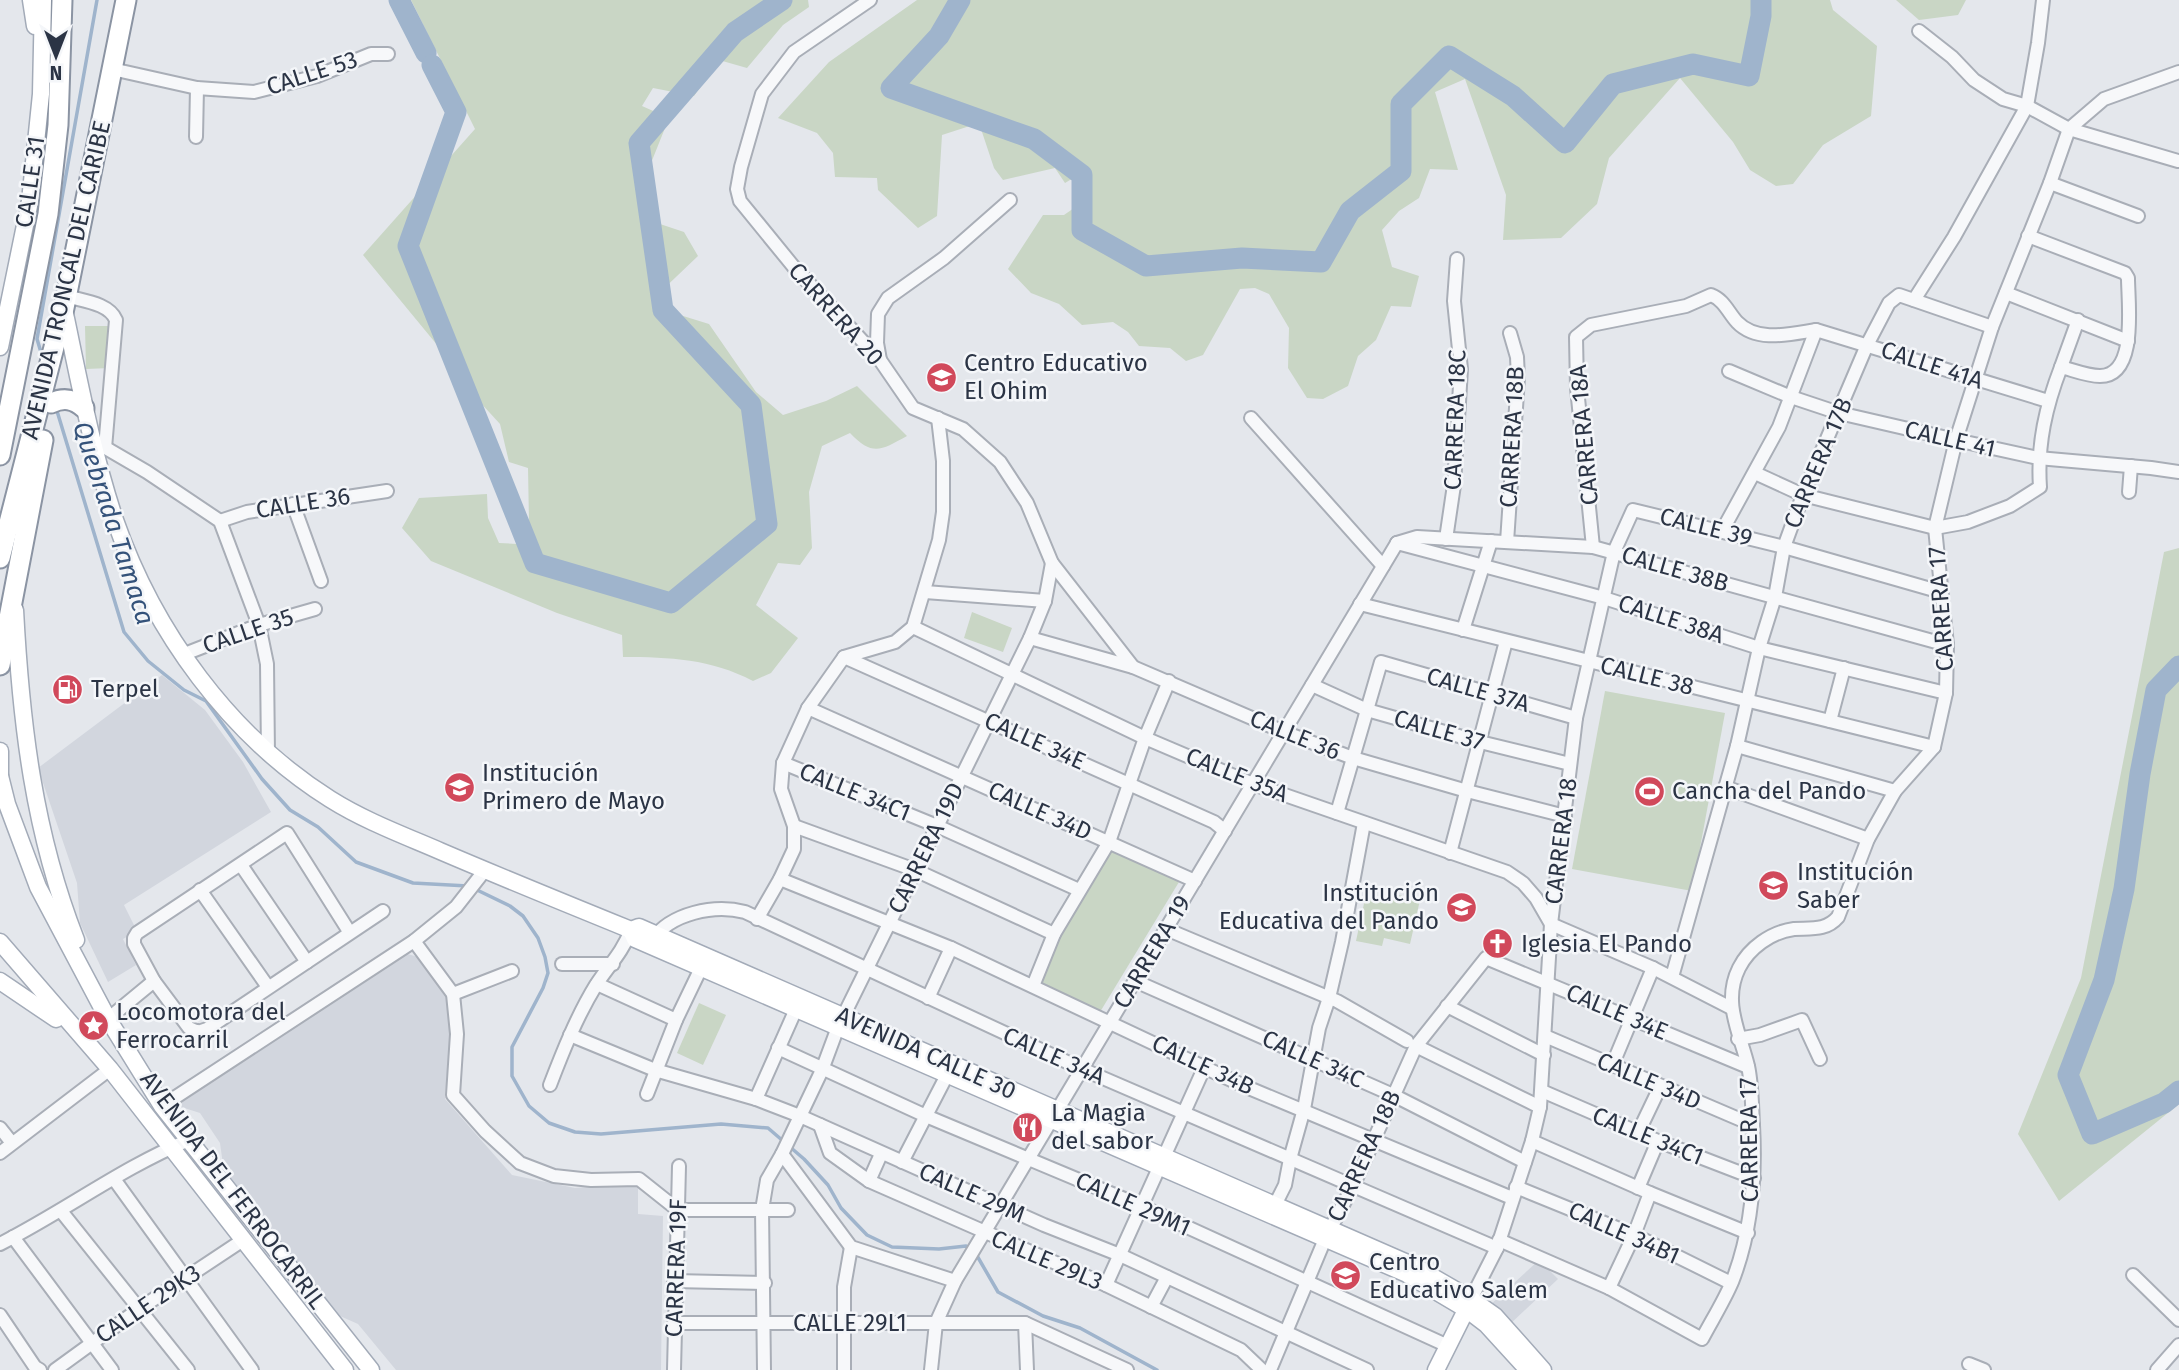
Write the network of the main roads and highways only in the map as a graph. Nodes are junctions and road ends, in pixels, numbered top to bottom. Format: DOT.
graph roads {
  1 [pos="31,0"];
  2 [pos="43,0"];
  3 [pos="62,0"];
  4 [pos="126,0"];
  5 [pos="40,56"];
  6 [pos="65,302"];
  7 [pos="0,347"];
  8 [pos="51,403"];
  9 [pos="85,408"];
  10 [pos="0,455"];
  11 [pos="2,553"];
  12 [pos="14,590"];
  13 [pos="0,665"];
  14 [pos="0,751"];
  15 [pos="0,777"];
  16 [pos="653,940"];
  17 [pos="0,942"];
  18 [pos="0,981"];
  19 [pos="104,1012"];
  20 [pos="841,1021"];
  21 [pos="86,1041"];
  22 [pos="1054,1116"];
  23 [pos="1161,1161"];
  24 [pos="1328,1234"];
  25 [pos="1469,1304"];
  26 [pos="345,1370"];
  27 [pos="371,1370"];
  28 [pos="1436,1370"];
  29 [pos="1528,1370"];
  30 [pos="1543,1370"];
  1 -- 5 [label="main road"];
  2 -- 5 [label="main road"];
  3 -- 10 [label="highway, AVENIDA TRONCAL DEL CARIBE"];
  4 -- 6 [label="highway, AVENIDA TRONCAL DEL CARIBE"];
  5 -- 7 [label="main road, CALLE 31"];
  6 -- 8 [label="highway"];
  6 -- 9 [label="main road, AVENIDA CALLE 30"];
  6 -- 11 [label="highway, AVENIDA TRONCAL DEL CARIBE"];
  8 -- 9 [label="highway"];
  8 -- 12 [label="highway"];
  9 -- 16 [label="main road, AVENIDA CALLE 30"];
  12 -- 13 [label="highway"];
  12 -- 19 [label="main road"];
  14 -- 15 [label="main road, AVENIDA DEL FERROCARRIL"];
  15 -- 19 [label="main road, AVENIDA DEL FERROCARRIL"];
  16 -- 20 [label="main road, AVENIDA CALLE 30"];
  16 -- 20 [label="main road, AVENIDA CALLE 30"];
  17 -- 21 [label="main road, AVENIDA DEL FERROCARRIL"];
  18 -- 21 [label="main road"];
  19 -- 27 [label="main road, AVENIDA DEL FERROCARRIL"];
  20 -- 22 [label="main road, AVENIDA CALLE 30"];
  20 -- 22 [label="main road, AVENIDA CALLE 30"];
  21 -- 26 [label="main road, AVENIDA DEL FERROCARRIL"];
  22 -- 23 [label="main road, AVENIDA CALLE 30"];
  23 -- 24 [label="main road, AVENIDA CALLE 30"];
  23 -- 24 [label="main road, AVENIDA CALLE 30"];
  24 -- 25 [label="main road, AVENIDA CALLE 30"];
  25 -- 28 [label="main road, CARRERA 18"];
  25 -- 29 [label="main road, AVENIDA CALLE 30"];
  25 -- 30 [label="main road, AVENIDA CALLE 30"];
}
